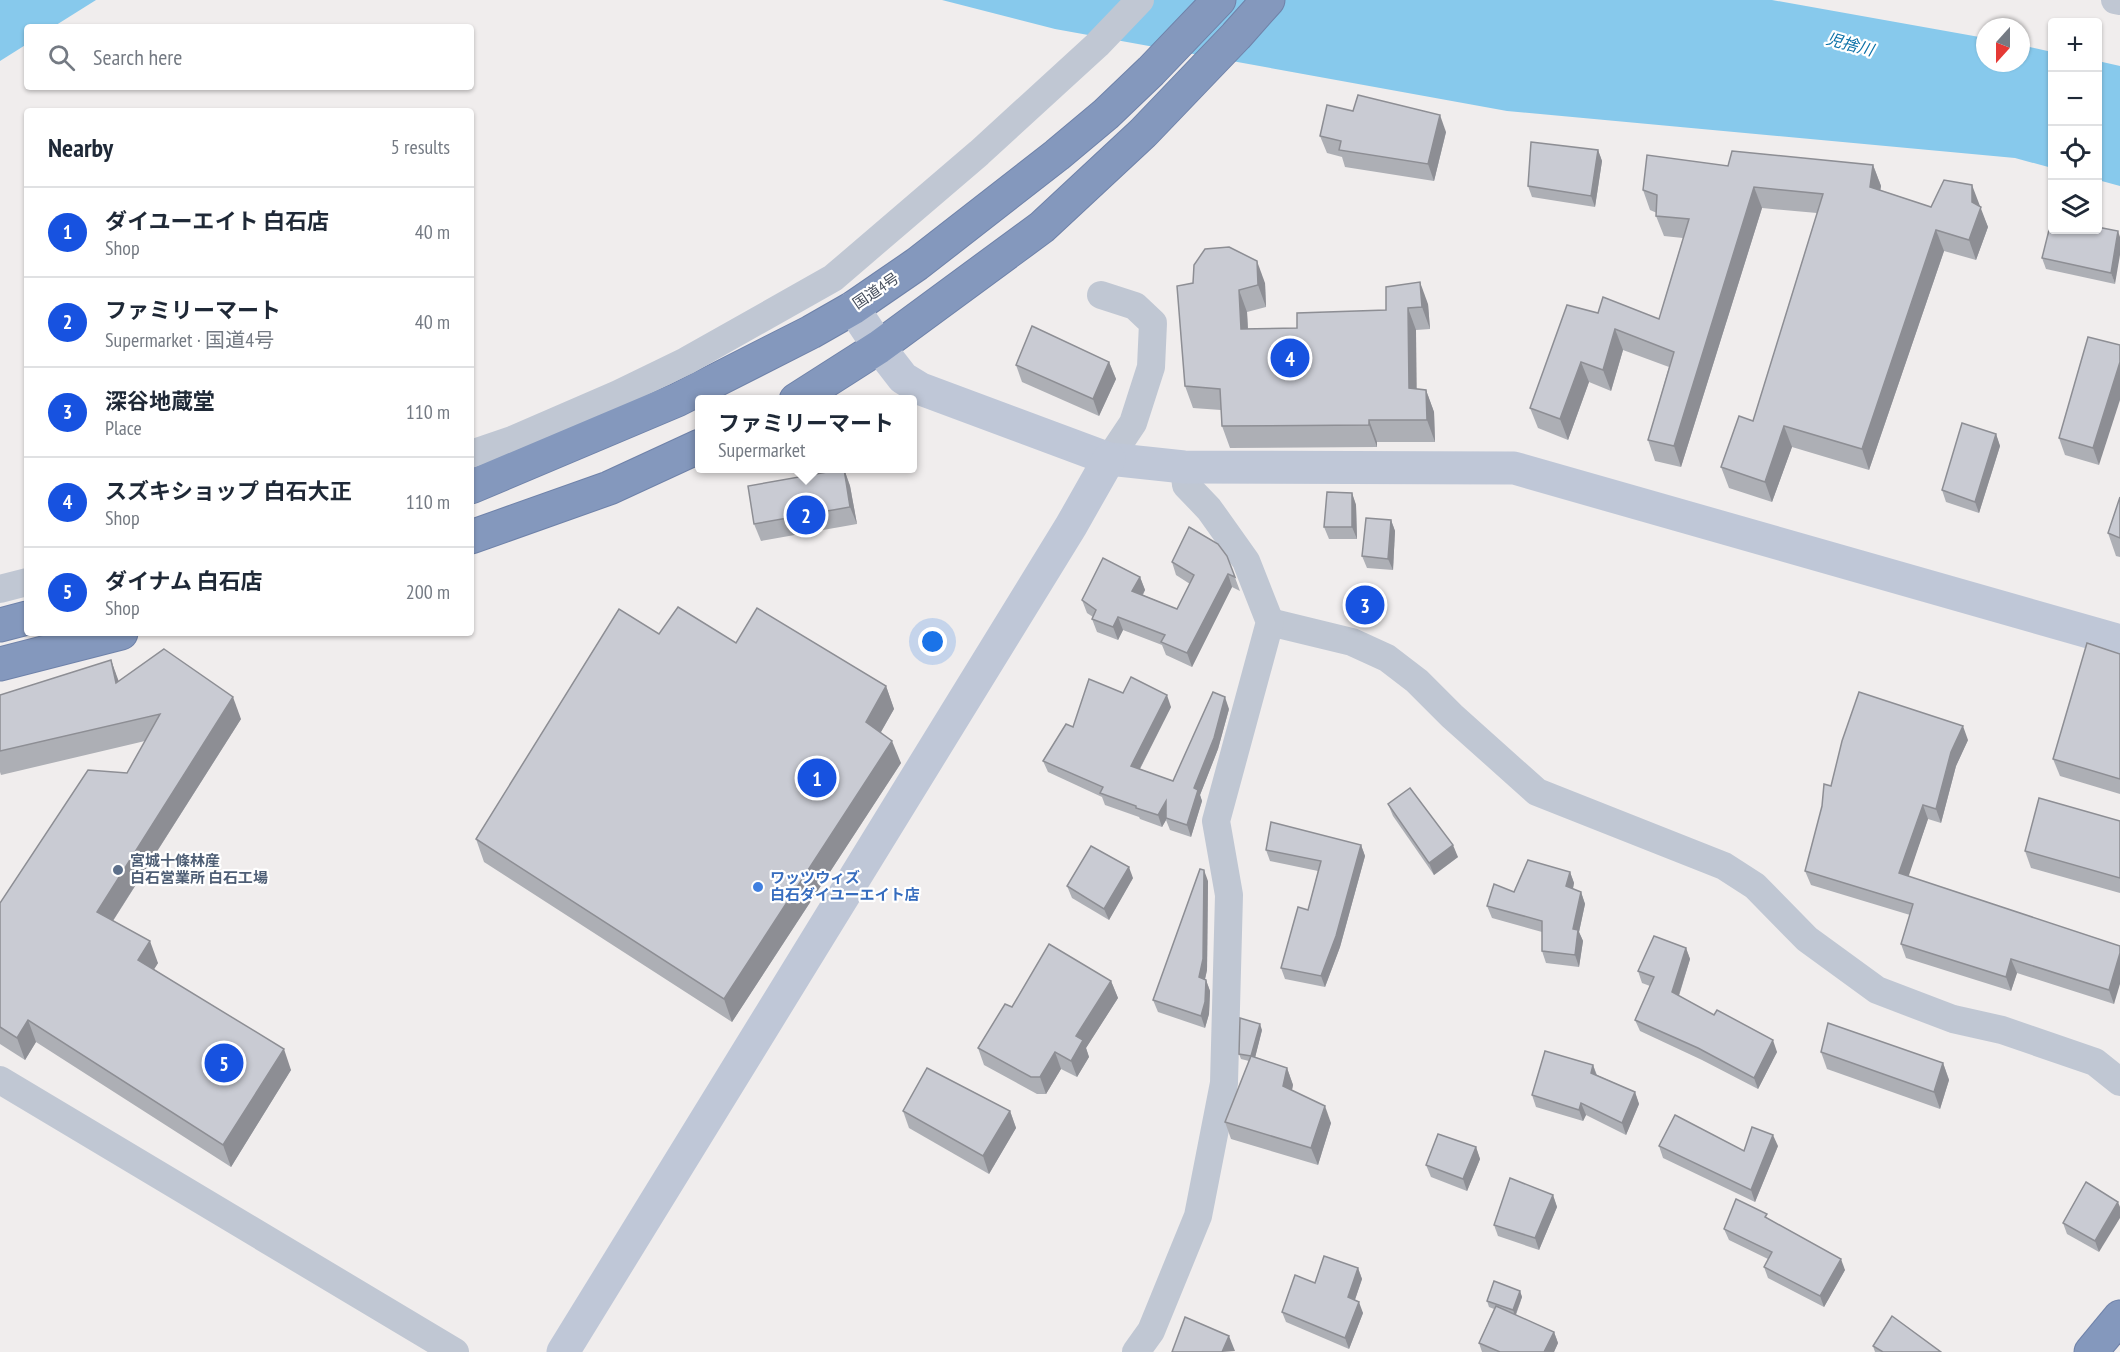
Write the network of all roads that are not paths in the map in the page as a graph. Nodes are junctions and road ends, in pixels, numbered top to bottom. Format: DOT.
graph roads {
  1 [pos="1140,0"];
  2 [pos="1219,0"];
  3 [pos="1268,0"];
  4 [pos="2115,0"];
  5 [pos="2120,1"];
  6 [pos="1101,295"];
  7 [pos="853,308"];
  8 [pos="879,347"];
  9 [pos="802,395"];
  10 [pos="695,448"];
  11 [pos="474,453"];
  12 [pos="1108,459"];
  13 [pos="1184,467"];
  14 [pos="474,486"];
  15 [pos="474,536"];
  16 [pos="24,583"];
  17 [pos="0,589"];
  18 [pos="24,619"];
  19 [pos="1270,622"];
  20 [pos="0,625"];
  21 [pos="109,636"];
  22 [pos="2120,641"];
  23 [pos="0,664"];
  24 [pos="0,1080"];
  25 [pos="2120,1082"];
  26 [pos="2120,1317"];
  27 [pos="454,1352"];
  28 [pos="563,1352"];
  29 [pos="1136,1352"];
  30 [pos="2091,1352"];
  1 -- 11 [label="street"];
  2 -- 7 [label="highway, 国道4号"];
  3 -- 8 [label="highway"];
  4 -- 5 [label="street"];
  6 -- 12 [label="street"];
  7 -- 8 [label="street"];
  7 -- 14 [label="highway, 国道4号"];
  8 -- 9 [label="highway"];
  8 -- 12 [label="street"];
  10 -- 15 [label="highway"];
  12 -- 13 [label="street"];
  12 -- 28 [label="street"];
  13 -- 19 [label="street"];
  13 -- 22 [label="street"];
  16 -- 17 [label="street"];
  18 -- 20 [label="highway"];
  19 -- 25 [label="street"];
  19 -- 29 [label="street"];
  21 -- 23 [label="highway"];
  24 -- 27 [label="street"];
  26 -- 30 [label="highway"];
}
